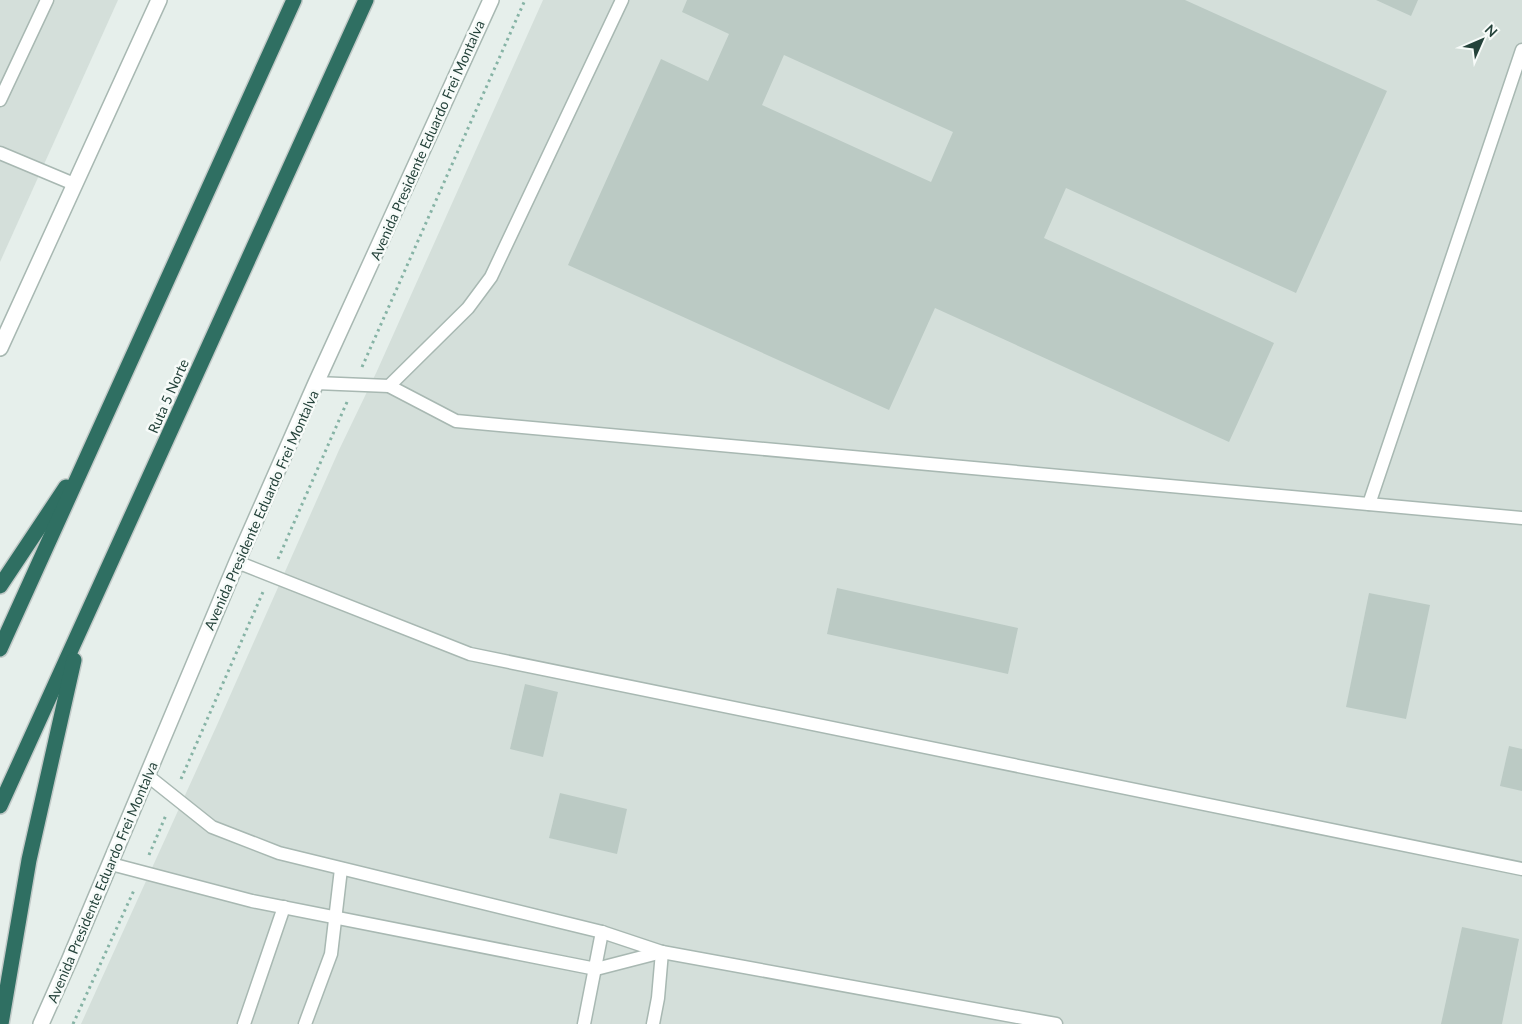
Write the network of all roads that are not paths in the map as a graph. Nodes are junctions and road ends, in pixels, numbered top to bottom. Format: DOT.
graph roads {
  1 [pos="47,0"];
  2 [pos="159,0"];
  3 [pos="294,0"];
  4 [pos="366,0"];
  5 [pos="491,0"];
  6 [pos="622,0"];
  7 [pos="1522,50"];
  8 [pos="0,100"];
  9 [pos="0,153"];
  10 [pos="74,184"];
  11 [pos="0,348"];
  12 [pos="316,383"];
  13 [pos="389,386"];
  14 [pos="89,452"];
  15 [pos="1369,504"];
  16 [pos="1522,518"];
  17 [pos="237,562"];
  18 [pos="0,586"];
  19 [pos="81,627"];
  20 [pos="0,649"];
  21 [pos="148,776"];
  22 [pos="0,806"];
  23 [pos="111,864"];
  24 [pos="341,869"];
  25 [pos="1522,869"];
  26 [pos="284,907"];
  27 [pos="336,918"];
  28 [pos="602,932"];
  29 [pos="662,952"];
  30 [pos="596,969"];
  31 [pos="1,1024"];
  32 [pos="41,1024"];
  33 [pos="244,1024"];
  34 [pos="305,1024"];
  35 [pos="584,1024"];
  36 [pos="653,1024"];
  37 [pos="1056,1024"];
  1 -- 8 [label="lane"];
  2 -- 10 [label="street"];
  3 -- 14 [label="highway"];
  4 -- 19 [label="highway, Ruta 5 Norte"];
  5 -- 12 [label="street, Avenida Presidente Eduardo Frei Montalva"];
  6 -- 13 [label="lane"];
  7 -- 15 [label="lane"];
  9 -- 10 [label="lane"];
  10 -- 11 [label="street"];
  12 -- 13 [label="lane"];
  12 -- 17 [label="street, Avenida Presidente Eduardo Frei Montalva"];
  13 -- 15 [label="lane"];
  14 -- 18 [label="highway"];
  14 -- 20 [label="highway"];
  15 -- 16 [label="lane"];
  17 -- 21 [label="street, Avenida Presidente Eduardo Frei Montalva"];
  17 -- 25 [label="lane"];
  19 -- 22 [label="highway, Ruta 5 Norte"];
  19 -- 31 [label="highway"];
  21 -- 23 [label="street, Avenida Presidente Eduardo Frei Montalva"];
  21 -- 24 [label="lane"];
  23 -- 26 [label="lane"];
  23 -- 32 [label="street, Avenida Presidente Eduardo Frei Montalva"];
  24 -- 27 [label="lane"];
  24 -- 28 [label="lane"];
  26 -- 27 [label="lane"];
  26 -- 33 [label="lane"];
  27 -- 30 [label="lane"];
  27 -- 34 [label="lane"];
  28 -- 29 [label="lane"];
  28 -- 30 [label="lane"];
  29 -- 30 [label="lane"];
  29 -- 36 [label="lane"];
  29 -- 37 [label="lane"];
  30 -- 35 [label="lane"];
}
